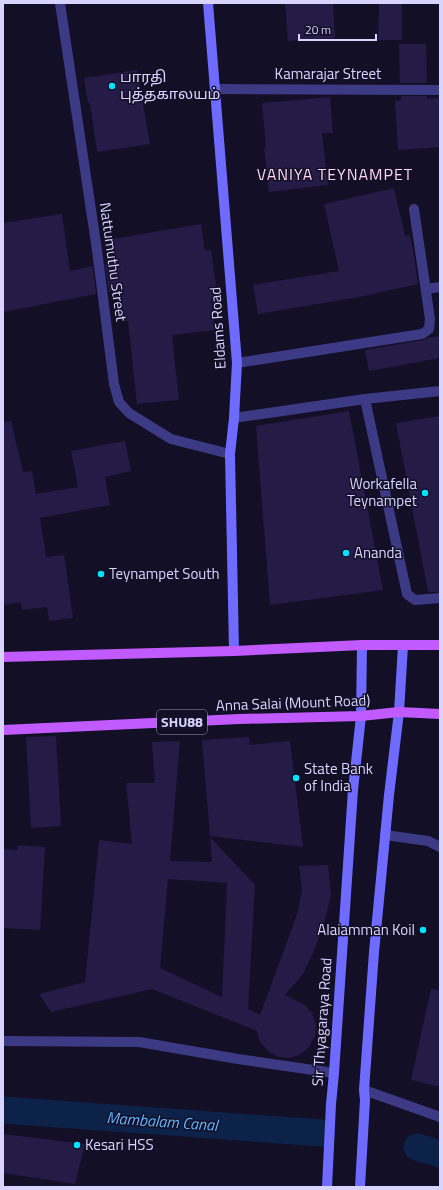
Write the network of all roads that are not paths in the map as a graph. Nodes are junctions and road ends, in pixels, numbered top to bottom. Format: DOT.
graph roads {
  1 [pos="60,3"];
  2 [pos="208,3"];
  3 [pos="215,89"];
  4 [pos="440,90"];
  5 [pos="414,209"];
  6 [pos="440,287"];
  7 [pos="426,289"];
  8 [pos="237,363"];
  9 [pos="440,391"];
  10 [pos="365,399"];
  11 [pos="234,418"];
  12 [pos="230,454"];
  13 [pos="440,598"];
  14 [pos="362,645"];
  15 [pos="440,645"];
  16 [pos="403,646"];
  17 [pos="234,651"];
  18 [pos="3,657"];
  19 [pos="399,712"];
  20 [pos="440,714"];
  21 [pos="361,716"];
  22 [pos="3,730"];
  23 [pos="385,835"];
  24 [pos="440,847"];
  25 [pos="3,1041"];
  26 [pos="334,1072"];
  27 [pos="364,1090"];
  28 [pos="440,1117"];
  29 [pos="327,1187"];
  30 [pos="360,1187"];
  1 -- 12 [label="street, Nattumuthu Street"];
  2 -- 3 [label="main road, Eldams Road"];
  3 -- 4 [label="street, Kamarajar Street"];
  3 -- 8 [label="main road, Eldams Road"];
  5 -- 7 [label="street"];
  6 -- 7 [label="street"];
  7 -- 8 [label="street"];
  8 -- 11 [label="main road, Eldams Road"];
  9 -- 10 [label="street"];
  10 -- 11 [label="street"];
  10 -- 13 [label="street"];
  11 -- 12 [label="main road, Eldams Road"];
  12 -- 17 [label="main road, Eldams Road"];
  14 -- 16 [label="main road"];
  14 -- 17 [label="main road"];
  14 -- 21 [label="main road, Sir Thyagaraya Road"];
  15 -- 16 [label="main road"];
  16 -- 19 [label="main road"];
  17 -- 18 [label="main road"];
  19 -- 20 [label="main road, Anna Salai (Mount Road) / SHU88"];
  19 -- 21 [label="main road, Anna Salai (Mount Road) / SHU88"];
  19 -- 23 [label="main road"];
  21 -- 22 [label="main road, Anna Salai (Mount Road) / SHU88"];
  21 -- 26 [label="main road, Sir Thyagaraya Road"];
  23 -- 24 [label="street"];
  23 -- 27 [label="main road"];
  25 -- 26 [label="street"];
  26 -- 29 [label="main road, Sir Thyagaraya Road"];
  27 -- 28 [label="street"];
  27 -- 30 [label="main road"];
}
